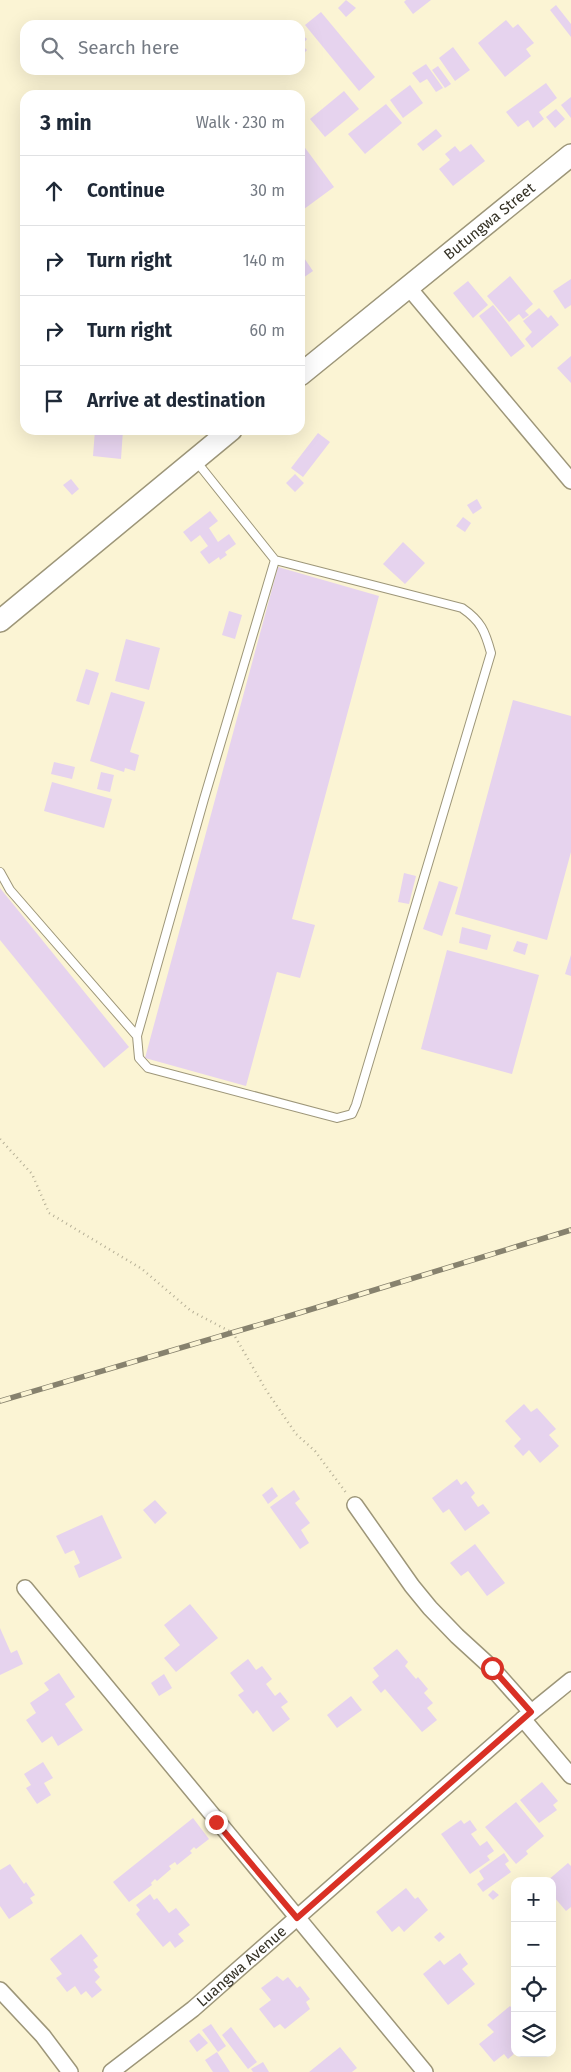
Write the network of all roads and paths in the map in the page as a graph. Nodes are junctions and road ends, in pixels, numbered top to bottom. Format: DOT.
graph roads {
  1 [pos="571,155"];
  2 [pos="409,288"];
  3 [pos="305,371"];
  4 [pos="225,435"];
  5 [pos="195,459"];
  6 [pos="571,481"];
  7 [pos="275,560"];
  8 [pos="0,621"];
  9 [pos="0,872"];
  10 [pos="137,1036"];
  11 [pos="0,1139"];
  12 [pos="355,1505"];
  13 [pos="25,1588"];
  14 [pos="571,1680"];
  15 [pos="527,1715"];
  16 [pos="571,1776"];
  17 [pos="297,1918"];
  18 [pos="0,1990"];
  19 [pos="70,2072"];
  20 [pos="111,2072"];
  21 [pos="425,2072"];
  1 -- 2 [label="main road, Butungwa Street"];
  2 -- 3 [label="main road, Butungwa Street"];
  2 -- 6 [label="street"];
  4 -- 5 [label="main road"];
  5 -- 7 [label="lane"];
  5 -- 8 [label="main road"];
  7 -- 10 [label="lane"];
  7 -- 10 [label="lane"];
  9 -- 10 [label="lane"];
  11 -- 12 [label="path"];
  12 -- 15 [label="street"];
  13 -- 17 [label="street"];
  14 -- 15 [label="street, Luangwa Avenue"];
  15 -- 16 [label="street"];
  15 -- 17 [label="street, Luangwa Avenue"];
  17 -- 20 [label="street, Luangwa Avenue"];
  17 -- 21 [label="street"];
  18 -- 19 [label="street"];
}
